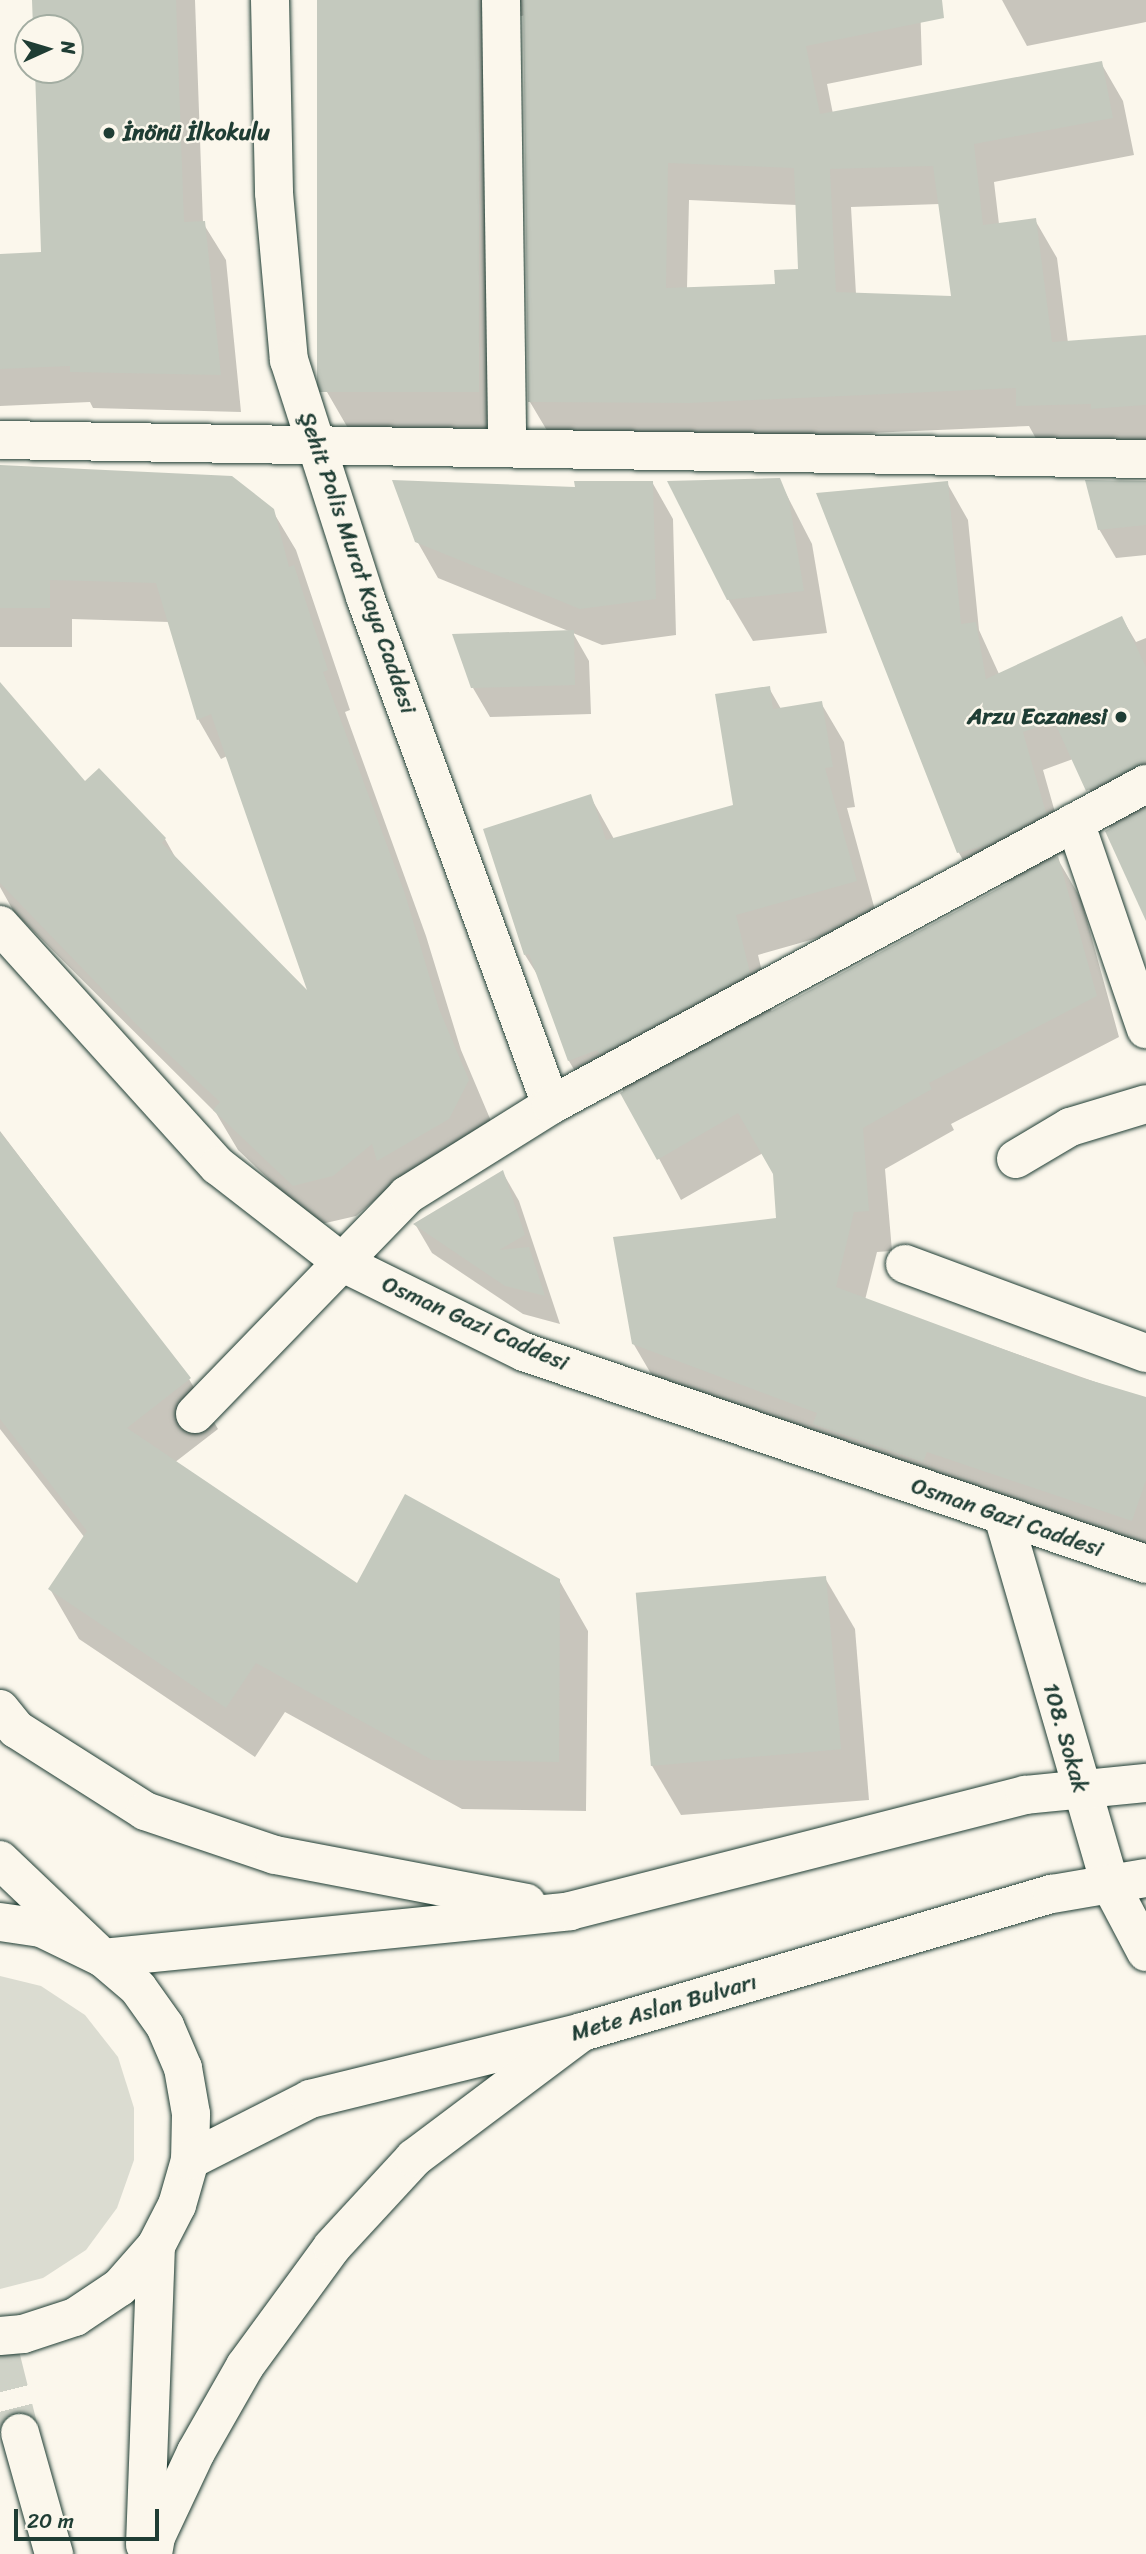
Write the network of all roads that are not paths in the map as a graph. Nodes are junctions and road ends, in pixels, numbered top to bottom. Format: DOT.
graph roads {
  1 [pos="270,0"];
  2 [pos="501,0"];
  3 [pos="0,440"];
  4 [pos="316,443"];
  5 [pos="507,447"];
  6 [pos="1146,459"];
  7 [pos="1146,783"];
  8 [pos="1075,822"];
  9 [pos="0,925"];
  10 [pos="1146,1029"];
  11 [pos="1146,1104"];
  12 [pos="551,1105"];
  13 [pos="1016,1159"];
  14 [pos="343,1263"];
  15 [pos="905,1264"];
  16 [pos="1146,1353"];
  17 [pos="195,1414"];
  18 [pos="1003,1516"];
  19 [pos="1146,1564"];
  20 [pos="0,1709"];
  21 [pos="1146,1783"];
  22 [pos="1080,1789"];
  23 [pos="0,1860"];
  24 [pos="1128,1881"];
  25 [pos="570,1911"];
  26 [pos="0,1922"];
  27 [pos="1146,1952"];
  28 [pos="103,1958"];
  29 [pos="582,2032"];
  30 [pos="190,2160"];
  31 [pos="156,2246"];
  32 [pos="0,2336"];
  33 [pos="20,2433"];
  34 [pos="54,2554"];
  35 [pos="145,2554"];
  36 [pos="153,2554"];
  1 -- 4 [label="main road, Şehit Polis Murat Kaya Caddesi"];
  2 -- 5 [label="main road"];
  3 -- 4 [label="main road"];
  4 -- 5 [label="main road"];
  4 -- 12 [label="main road, Şehit Polis Murat Kaya Caddesi"];
  5 -- 6 [label="main road"];
  7 -- 8 [label="main road"];
  8 -- 10 [label="main road"];
  8 -- 12 [label="main road"];
  9 -- 14 [label="main road, Osman Gazi Caddesi"];
  11 -- 13 [label="main road"];
  12 -- 14 [label="main road"];
  14 -- 17 [label="main road"];
  14 -- 18 [label="main road, Osman Gazi Caddesi"];
  15 -- 16 [label="main road"];
  18 -- 19 [label="main road, Osman Gazi Caddesi"];
  18 -- 22 [label="main road, 108. Sokak"];
  20 -- 25 [label="main road"];
  21 -- 22 [label="main road"];
  22 -- 24 [label="main road, 108. Sokak"];
  22 -- 25 [label="main road"];
  23 -- 28 [label="main road"];
  24 -- 27 [label="main road, 108. Sokak"];
  24 -- 29 [label="main road, Mete Aslan Bulvarı"];
  25 -- 28 [label="main road"];
  26 -- 28 [label="main road"];
  28 -- 30 [label="main road"];
  29 -- 30 [label="main road, Mete Aslan Bulvarı"];
  29 -- 36 [label="main road"];
  30 -- 31 [label="main road"];
  31 -- 32 [label="main road"];
  31 -- 35 [label="main road"];
  33 -- 34 [label="main road"];
}
